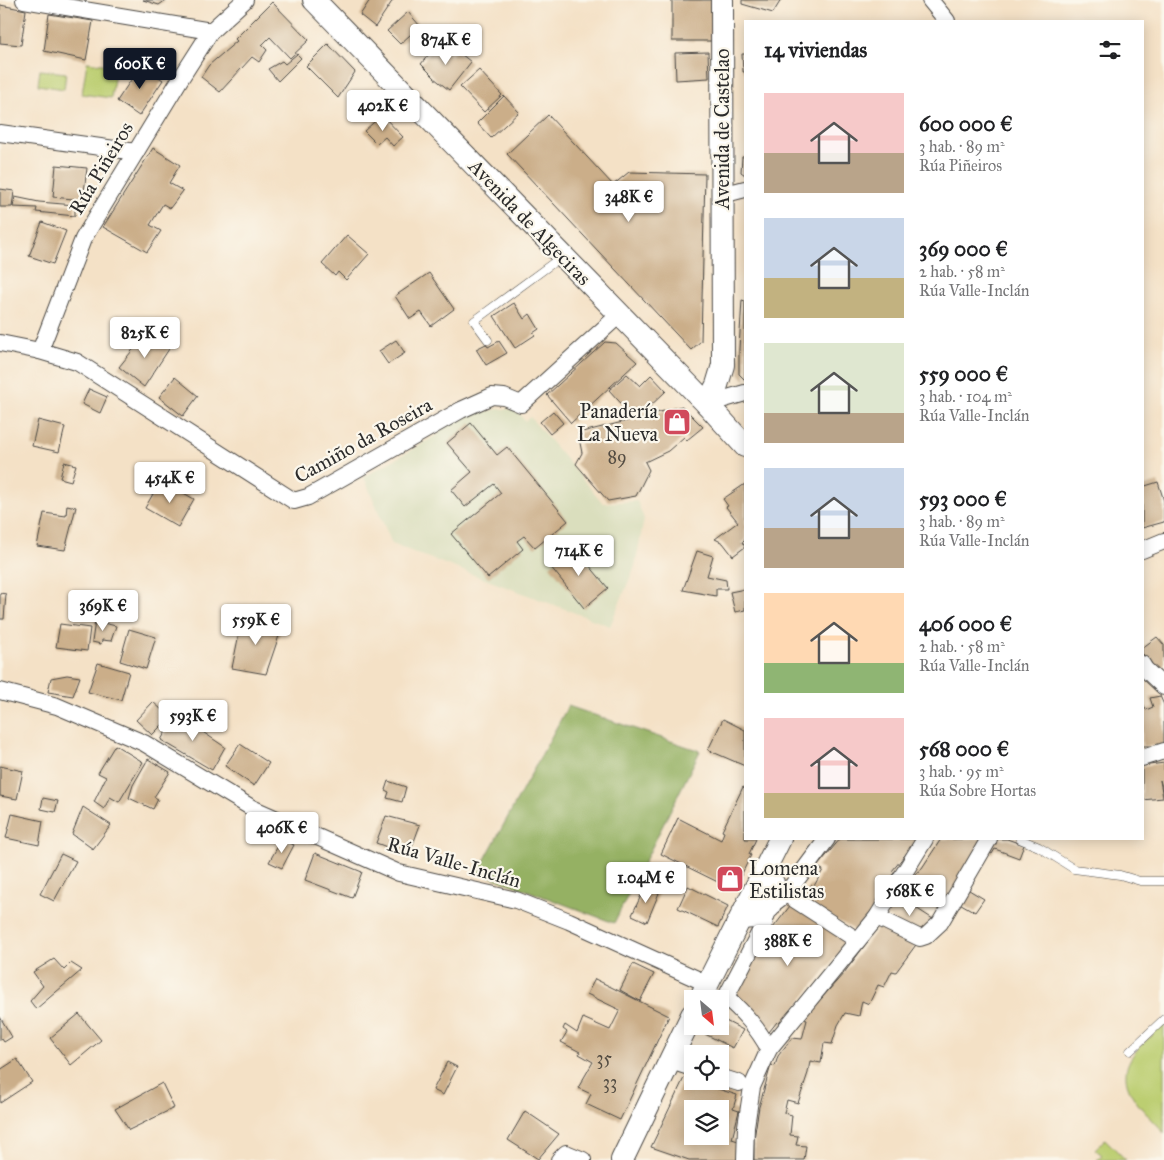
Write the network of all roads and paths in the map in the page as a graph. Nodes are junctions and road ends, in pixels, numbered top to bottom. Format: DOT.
graph roads {
  1 [pos="24,0"];
  2 [pos="245,0"];
  3 [pos="314,0"];
  4 [pos="722,0"];
  5 [pos="930,0"];
  6 [pos="946,20"];
  7 [pos="211,31"];
  8 [pos="0,133"];
  9 [pos="136,152"];
  10 [pos="744,189"];
  11 [pos="722,195"];
  12 [pos="563,256"];
  13 [pos="619,314"];
  14 [pos="488,340"];
  15 [pos="0,343"];
  16 [pos="40,351"];
  17 [pos="744,393"];
  18 [pos="707,404"];
  19 [pos="744,445"];
  20 [pos="1164,541"];
  21 [pos="1144,549"];
  22 [pos="1144,669"];
  23 [pos="1164,687"];
  24 [pos="0,691"];
  25 [pos="1164,751"];
  26 [pos="1144,757"];
  27 [pos="780,840"];
  28 [pos="826,840"];
  29 [pos="923,840"];
  30 [pos="989,840"];
  31 [pos="1022,840"];
  32 [pos="1164,881"];
  33 [pos="769,899"];
  34 [pos="876,917"];
  35 [pos="857,940"];
  36 [pos="705,990"];
  37 [pos="712,990"];
  38 [pos="713,990"];
  39 [pos="729,1004"];
  40 [pos="1164,1019"];
  41 [pos="684,1032"];
  42 [pos="769,1049"];
  43 [pos="1130,1051"];
  44 [pos="670,1061"];
  45 [pos="684,1065"];
  46 [pos="729,1080"];
  47 [pos="738,1083"];
  48 [pos="559,1160"];
  49 [pos="583,1160"];
  50 [pos="622,1160"];
  51 [pos="745,1160"];
  1 -- 7 [label="street"];
  2 -- 7 [label="street, Rúa Piñeiros"];
  3 -- 12 [label="main road, Avenida de Algeciras"];
  4 -- 11 [label="main road, Avenida de Castelao"];
  5 -- 6 [label="street"];
  7 -- 9 [label="street, Rúa Piñeiros"];
  8 -- 9 [label="street"];
  9 -- 16 [label="street, Rúa Piñeiros"];
  10 -- 11 [label="street"];
  11 -- 18 [label="main road, Avenida de Castelao"];
  12 -- 13 [label="main road, Avenida de Algeciras"];
  12 -- 14 [label="lane"];
  13 -- 16 [label="street, Camiño da Roseira"];
  13 -- 18 [label="main road, Avenida de Algeciras"];
  15 -- 16 [label="street"];
  17 -- 18 [label="street"];
  18 -- 19 [label="main road, Avenida de Algeciras"];
  20 -- 21 [label="street"];
  22 -- 23 [label="street"];
  24 -- 36 [label="street, Rúa Valle-Inclán"];
  25 -- 26 [label="street"];
  27 -- 33 [label="main road"];
  28 -- 33 [label="street"];
  29 -- 34 [label="street"];
  30 -- 34 [label="street"];
  31 -- 32 [label="lane"];
  33 -- 35 [label="street"];
  33 -- 37 [label="main road"];
  33 -- 38 [label="street"];
  34 -- 35 [label="street"];
  35 -- 42 [label="street"];
  39 -- 42 [label="street, Rúa Valle-Inclán"];
  40 -- 43 [label="lane"];
  41 -- 44 [label="main road"];
  42 -- 51 [label="street"];
  44 -- 45 [label="street"];
  44 -- 50 [label="main road"];
  46 -- 47 [label="street"];
  48 -- 49 [label="street"];
}
